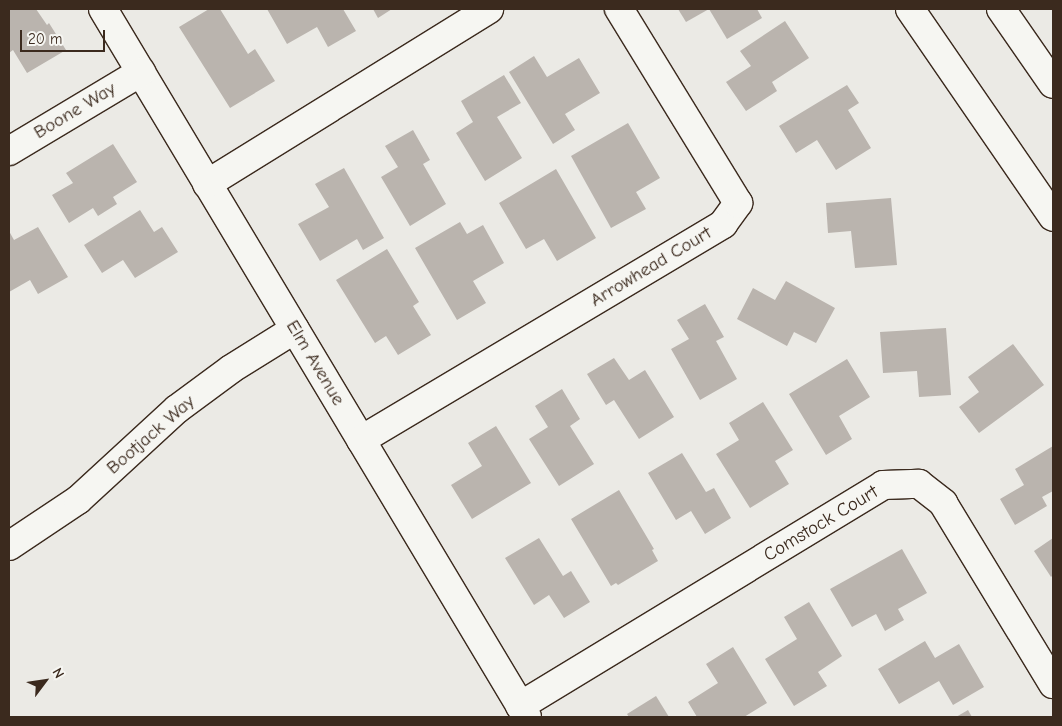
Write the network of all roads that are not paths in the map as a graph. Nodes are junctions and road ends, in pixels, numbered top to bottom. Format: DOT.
graph roads {
  1 [pos="103,9"];
  2 [pos="489,9"];
  3 [pos="619,9"];
  4 [pos="910,9"];
  5 [pos="1001,9"];
  6 [pos="141,72"];
  7 [pos="1053,84"];
  8 [pos="9,151"];
  9 [pos="207,184"];
  10 [pos="1053,217"];
  11 [pos="296,329"];
  12 [pos="361,440"];
  13 [pos="9,546"];
  14 [pos="1053,684"];
  15 [pos="523,712"];
  1 -- 6 [label="main road, Elm Avenue"];
  2 -- 9 [label="main road"];
  3 -- 12 [label="main road, Arrowhead Court"];
  4 -- 10 [label="main road"];
  5 -- 7 [label="main road"];
  6 -- 8 [label="main road, Boone Way"];
  6 -- 9 [label="main road, Elm Avenue"];
  9 -- 11 [label="main road, Elm Avenue"];
  11 -- 12 [label="main road, Elm Avenue"];
  11 -- 13 [label="main road, Bootjack Way"];
  12 -- 15 [label="main road, Elm Avenue"];
  14 -- 15 [label="main road, Comstock Court"];
}
